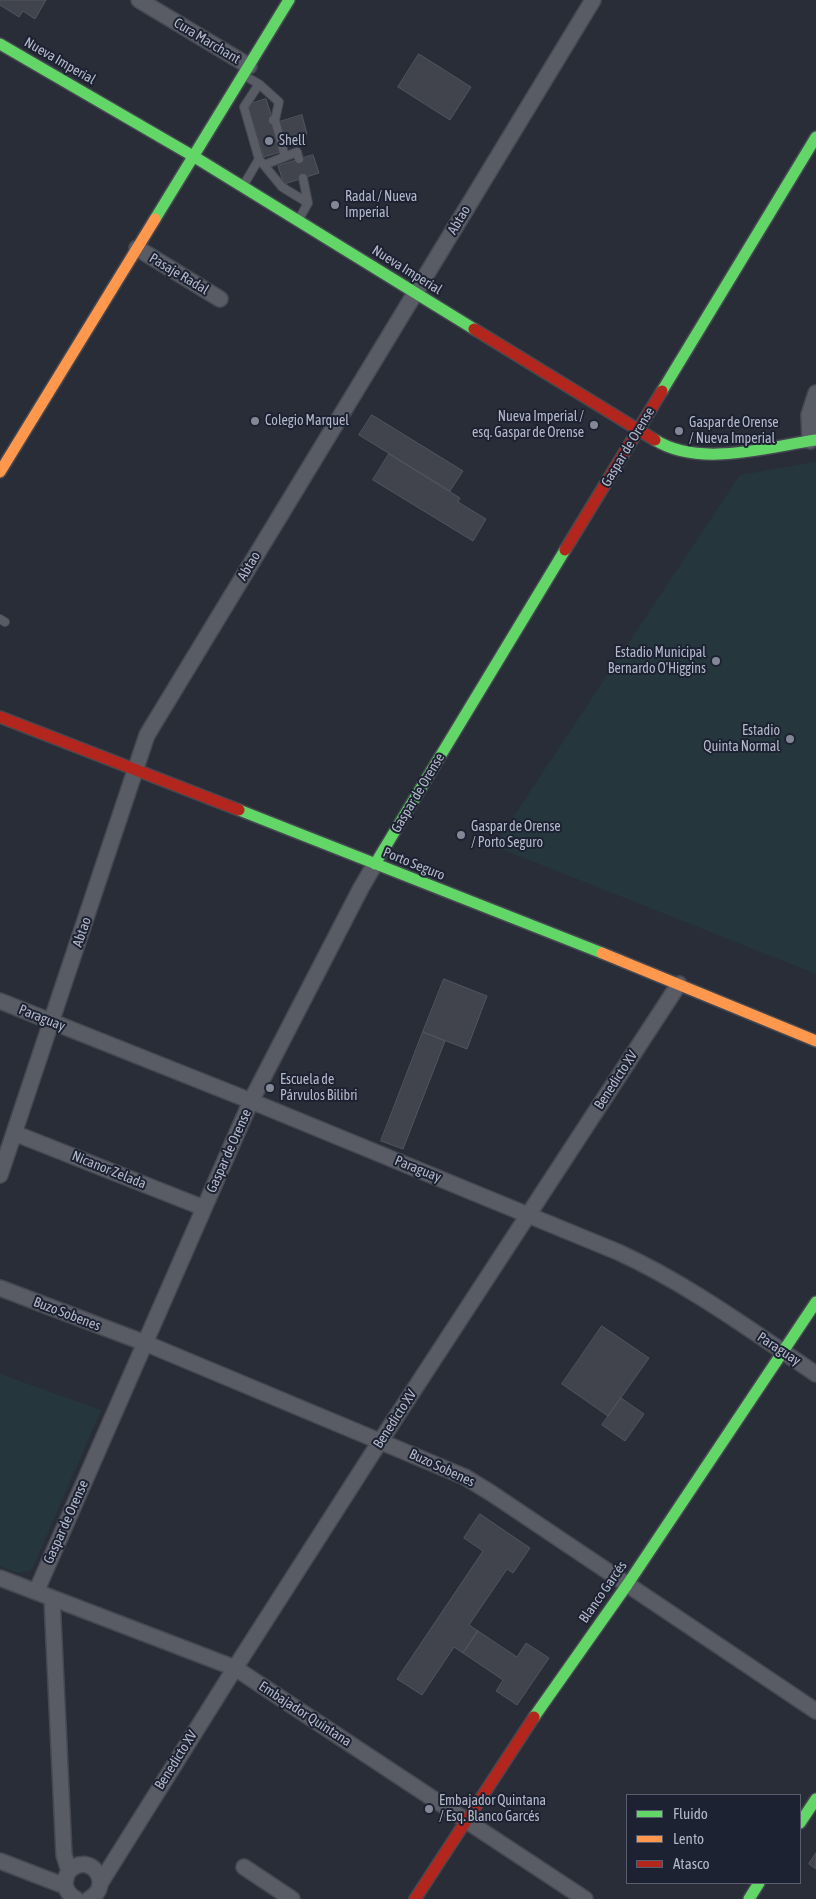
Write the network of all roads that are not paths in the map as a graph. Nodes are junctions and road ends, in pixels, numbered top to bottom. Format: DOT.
graph roads {
  1 [pos="139,0"];
  2 [pos="289,0"];
  3 [pos="593,0"];
  4 [pos="0,44"];
  5 [pos="246,71"];
  6 [pos="259,84"];
  7 [pos="816,138"];
  8 [pos="193,156"];
  9 [pos="285,157"];
  10 [pos="299,160"];
  11 [pos="261,162"];
  12 [pos="303,178"];
  13 [pos="242,186"];
  14 [pos="308,203"];
  15 [pos="298,220"];
  16 [pos="137,248"];
  17 [pos="415,293"];
  18 [pos="220,299"];
  19 [pos="816,393"];
  20 [pos="638,430"];
  21 [pos="813,440"];
  22 [pos="0,472"];
  23 [pos="0,717"];
  24 [pos="136,769"];
  25 [pos="374,864"];
  26 [pos="679,984"];
  27 [pos="0,1001"];
  28 [pos="52,1022"];
  29 [pos="816,1041"];
  30 [pos="251,1101"];
  31 [pos="14,1132"];
  32 [pos="0,1176"];
  33 [pos="204,1208"];
  34 [pos="528,1214"];
  35 [pos="0,1288"];
  36 [pos="816,1302"];
  37 [pos="145,1343"];
  38 [pos="783,1352"];
  39 [pos="816,1374"];
  40 [pos="381,1441"];
  41 [pos="0,1578"];
  42 [pos="627,1585"];
  43 [pos="36,1592"];
  44 [pos="52,1598"];
  45 [pos="235,1668"];
  46 [pos="816,1711"];
  47 [pos="816,1799"];
  48 [pos="466,1819"];
  49 [pos="801,1822"];
  50 [pos="115,1857"];
  51 [pos="0,1861"];
  52 [pos="90,1866"];
  53 [pos="244,1867"];
  54 [pos="67,1878"];
  55 [pos="759,1884"];
  56 [pos="97,1894"];
  57 [pos="578,1897"];
  58 [pos="76,1899"];
  59 [pos="292,1899"];
  60 [pos="416,1899"];
  61 [pos="748,1899"];
  1 -- 5 [label="street, Cura Marchant"];
  2 -- 5 [label="street"];
  3 -- 17 [label="street, Abtao"];
  4 -- 8 [label="street, Nueva Imperial"];
  5 -- 6 [label="lane"];
  5 -- 8 [label="street"];
  6 -- 9 [label="lane"];
  6 -- 11 [label="lane"];
  7 -- 20 [label="street, Gaspar de Orense"];
  8 -- 13 [label="street, Nueva Imperial"];
  8 -- 16 [label="street"];
  9 -- 10 [label="lane"];
  9 -- 11 [label="lane"];
  11 -- 13 [label="lane"];
  11 -- 14 [label="lane"];
  12 -- 14 [label="lane"];
  13 -- 15 [label="street, Nueva Imperial"];
  14 -- 15 [label="lane"];
  15 -- 17 [label="street, Nueva Imperial"];
  16 -- 18 [label="street, Pasaje Radal"];
  16 -- 22 [label="street"];
  17 -- 20 [label="street, Nueva Imperial"];
  17 -- 24 [label="street, Abtao"];
  19 -- 21 [label="street"];
  20 -- 21 [label="street, Nueva Imperial"];
  20 -- 25 [label="street, Gaspar de Orense"];
  23 -- 24 [label="street, Porto Seguro"];
  24 -- 25 [label="street, Porto Seguro"];
  24 -- 28 [label="street, Abtao"];
  25 -- 26 [label="street, Porto Seguro"];
  25 -- 30 [label="street, Gaspar de Orense"];
  26 -- 29 [label="street, Porto Seguro"];
  26 -- 34 [label="street, Benedicto XV"];
  27 -- 28 [label="street, Paraguay"];
  28 -- 30 [label="street, Paraguay"];
  28 -- 31 [label="street, Abtao"];
  30 -- 33 [label="street, Gaspar de Orense"];
  30 -- 34 [label="street, Paraguay"];
  31 -- 32 [label="street, Abtao"];
  31 -- 33 [label="street, Nicanor Zelada"];
  33 -- 37 [label="street, Gaspar de Orense"];
  34 -- 38 [label="street, Paraguay"];
  34 -- 40 [label="street, Benedicto XV"];
  35 -- 37 [label="street, Buzo Sobenes"];
  36 -- 38 [label="street, Blanco Garcés"];
  37 -- 40 [label="street, Buzo Sobenes"];
  37 -- 43 [label="street, Gaspar de Orense"];
  38 -- 39 [label="street, Paraguay"];
  38 -- 42 [label="street, Blanco Garcés"];
  40 -- 42 [label="street, Buzo Sobenes"];
  40 -- 45 [label="street, Benedicto XV"];
  41 -- 43 [label="street, Embajador Quintana"];
  42 -- 46 [label="street, Buzo Sobenes"];
  42 -- 48 [label="street, Blanco Garcés"];
  43 -- 44 [label="street, Embajador Quintana"];
  44 -- 45 [label="street, Embajador Quintana"];
  44 -- 54 [label="street"];
  45 -- 48 [label="street, Embajador Quintana"];
  45 -- 50 [label="street, Benedicto XV"];
  47 -- 49 [label="street"];
  48 -- 57 [label="street, Embajador Quintana"];
  48 -- 60 [label="street, Blanco Garcés"];
  50 -- 52 [label="street"];
  50 -- 56 [label="street, Benedicto XV"];
  51 -- 54 [label="street"];
  52 -- 54 [label="street"];
  52 -- 56 [label="street"];
  53 -- 59 [label="street"];
  54 -- 58 [label="street"];
  55 -- 61 [label="street"];
}
